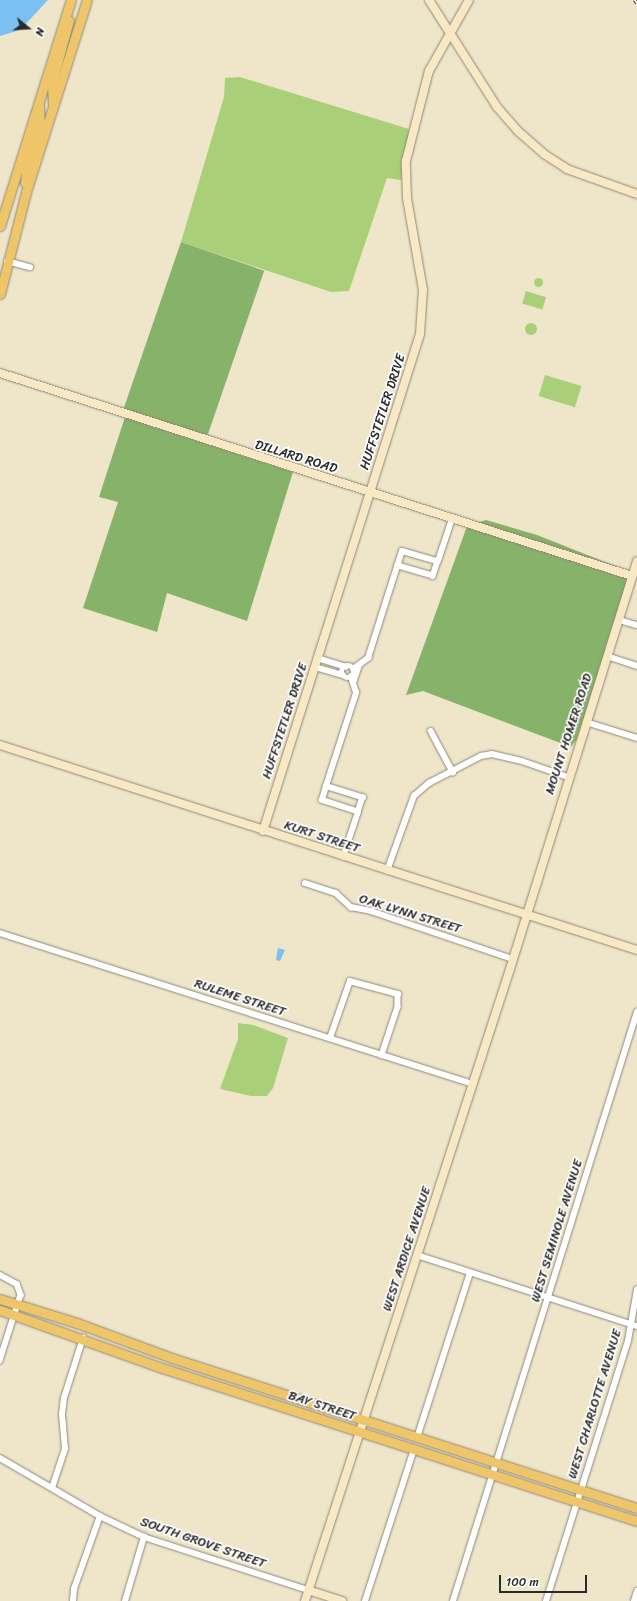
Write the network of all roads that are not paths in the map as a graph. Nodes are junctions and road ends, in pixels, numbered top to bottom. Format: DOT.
graph roads {
  1 [pos="71,0"];
  2 [pos="87,0"];
  3 [pos="429,0"];
  4 [pos="469,0"];
  5 [pos="68,11"];
  6 [pos="452,35"];
  7 [pos="38,103"];
  8 [pos="53,106"];
  9 [pos="26,192"];
  10 [pos="637,194"];
  11 [pos="0,226"];
  12 [pos="7,261"];
  13 [pos="30,267"];
  14 [pos="0,294"];
  15 [pos="0,373"];
  16 [pos="370,492"];
  17 [pos="452,519"];
  18 [pos="637,561"];
  19 [pos="438,562"];
  20 [pos="398,566"];
  21 [pos="632,576"];
  22 [pos="619,620"];
  23 [pos="637,625"];
  24 [pos="607,656"];
  25 [pos="318,658"];
  26 [pos="326,661"];
  27 [pos="359,666"];
  28 [pos="637,666"];
  29 [pos="315,667"];
  30 [pos="346,667"];
  31 [pos="323,669"];
  32 [pos="353,669"];
  33 [pos="343,675"];
  34 [pos="352,680"];
  35 [pos="586,722"];
  36 [pos="431,731"];
  37 [pos="637,738"];
  38 [pos="0,745"];
  39 [pos="454,772"];
  40 [pos="568,777"];
  41 [pos="326,786"];
  42 [pos="358,812"];
  43 [pos="263,831"];
  44 [pos="343,857"];
  45 [pos="387,871"];
  46 [pos="305,883"];
  47 [pos="527,915"];
  48 [pos="0,933"];
  49 [pos="637,950"];
  50 [pos="513,959"];
  51 [pos="637,1012"];
  52 [pos="330,1038"];
  53 [pos="382,1055"];
  54 [pos="473,1084"];
  55 [pos="417,1256"];
  56 [pos="470,1273"];
  57 [pos="0,1275"];
  58 [pos="637,1290"];
  59 [pos="548,1298"];
  60 [pos="1,1299"];
  61 [pos="18,1304"];
  62 [pos="0,1310"];
  63 [pos="15,1315"];
  64 [pos="630,1324"];
  65 [pos="637,1326"];
  66 [pos="83,1338"];
  67 [pos="141,1348"];
  68 [pos="137,1360"];
  69 [pos="0,1361"];
  70 [pos="262,1388"];
  71 [pos="258,1399"];
  72 [pos="364,1420"];
  73 [pos="360,1432"];
  74 [pos="417,1438"];
  75 [pos="414,1449"];
  76 [pos="0,1458"];
  77 [pos="498,1460"];
  78 [pos="494,1474"];
  79 [pos="52,1488"];
  80 [pos="581,1490"];
  81 [pos="577,1502"];
  82 [pos="637,1508"];
  83 [pos="100,1516"];
  84 [pos="637,1521"];
  85 [pos="144,1537"];
  86 [pos="308,1590"];
  87 [pos="637,1591"];
  88 [pos="73,1601"];
  89 [pos="126,1601"];
  90 [pos="305,1601"];
  91 [pos="342,1601"];
  92 [pos="365,1601"];
  93 [pos="453,1601"];
  94 [pos="546,1601"];
  95 [pos="634,1601"];
  1 -- 5 [label="main road"];
  2 -- 8 [label="main road"];
  3 -- 6 [label="street"];
  4 -- 6 [label="street, HUFFSTETLER DRIVE"];
  5 -- 7 [label="main road"];
  5 -- 8 [label="main road"];
  6 -- 10 [label="street"];
  6 -- 16 [label="street, HUFFSTETLER DRIVE"];
  7 -- 9 [label="main road"];
  7 -- 11 [label="main road"];
  8 -- 9 [label="main road"];
  9 -- 12 [label="main road"];
  12 -- 13 [label="street"];
  12 -- 14 [label="main road"];
  15 -- 16 [label="street, DILLARD ROAD"];
  16 -- 17 [label="street, DILLARD ROAD"];
  16 -- 25 [label="street, HUFFSTETLER DRIVE"];
  17 -- 19 [label="street"];
  17 -- 21 [label="street, DILLARD ROAD"];
  18 -- 21 [label="street, MOUNT HOMER ROAD"];
  19 -- 20 [label="street"];
  19 -- 20 [label="street"];
  20 -- 27 [label="street"];
  21 -- 22 [label="street, MOUNT HOMER ROAD"];
  22 -- 23 [label="street"];
  22 -- 24 [label="street, MOUNT HOMER ROAD"];
  24 -- 28 [label="street"];
  24 -- 35 [label="street, MOUNT HOMER ROAD"];
  25 -- 26 [label="street"];
  25 -- 29 [label="street, HUFFSTETLER DRIVE"];
  26 -- 30 [label="street"];
  26 -- 31 [label="street"];
  27 -- 32 [label="street"];
  27 -- 34 [label="street"];
  29 -- 31 [label="street"];
  29 -- 43 [label="street, HUFFSTETLER DRIVE"];
  30 -- 32 [label="street"];
  30 -- 33 [label="street"];
  31 -- 33 [label="street"];
  32 -- 34 [label="street"];
  33 -- 34 [label="street"];
  34 -- 41 [label="street"];
  35 -- 37 [label="street"];
  35 -- 40 [label="street, MOUNT HOMER ROAD"];
  36 -- 39 [label="street"];
  38 -- 43 [label="street, KURT STREET"];
  39 -- 40 [label="street"];
  39 -- 45 [label="street"];
  40 -- 47 [label="street, MOUNT HOMER ROAD"];
  41 -- 42 [label="street"];
  41 -- 42 [label="street"];
  42 -- 44 [label="street"];
  43 -- 44 [label="street, KURT STREET"];
  44 -- 45 [label="street, KURT STREET"];
  45 -- 47 [label="street, KURT STREET"];
  46 -- 50 [label="street, OAK LYNN STREET"];
  47 -- 49 [label="street, KURT STREET"];
  47 -- 50 [label="street, WEST ARDICE AVENUE"];
  48 -- 52 [label="street, RULEME STREET"];
  50 -- 54 [label="street, WEST ARDICE AVENUE"];
  51 -- 59 [label="street, WEST SEMINOLE AVENUE"];
  52 -- 53 [label="street, RULEME STREET"];
  52 -- 53 [label="street"];
  53 -- 54 [label="street, RULEME STREET"];
  54 -- 55 [label="street, WEST ARDICE AVENUE"];
  55 -- 56 [label="street"];
  55 -- 72 [label="street, WEST ARDICE AVENUE"];
  56 -- 59 [label="street"];
  56 -- 74 [label="street"];
  57 -- 61 [label="street"];
  58 -- 64 [label="street, WEST CHARLOTTE AVENUE"];
  59 -- 64 [label="street"];
  59 -- 77 [label="street, WEST SEMINOLE AVENUE"];
  60 -- 61 [label="main road, BAY STREET"];
  61 -- 63 [label="street"];
  61 -- 67 [label="main road, BAY STREET"];
  62 -- 63 [label="main road, BAY STREET"];
  63 -- 66 [label="main road, BAY STREET"];
  63 -- 69 [label="street"];
  64 -- 65 [label="street"];
  64 -- 80 [label="street, WEST CHARLOTTE AVENUE"];
  66 -- 68 [label="main road, BAY STREET"];
  66 -- 79 [label="street"];
  67 -- 68 [label="street"];
  67 -- 70 [label="main road, BAY STREET"];
  68 -- 71 [label="main road, BAY STREET"];
  70 -- 71 [label="street"];
  70 -- 72 [label="main road, BAY STREET"];
  71 -- 73 [label="main road, BAY STREET"];
  72 -- 73 [label="street, WEST ARDICE AVENUE"];
  72 -- 74 [label="main road, BAY STREET"];
  73 -- 75 [label="main road, BAY STREET"];
  73 -- 86 [label="street, WEST ARDICE AVENUE"];
  74 -- 77 [label="main road, BAY STREET"];
  75 -- 78 [label="main road, BAY STREET"];
  75 -- 92 [label="street"];
  76 -- 79 [label="street, SOUTH GROVE STREET"];
  77 -- 78 [label="street, WEST SEMINOLE AVENUE"];
  77 -- 80 [label="main road, BAY STREET"];
  78 -- 81 [label="main road, BAY STREET"];
  78 -- 93 [label="street, WEST SEMINOLE AVENUE"];
  79 -- 83 [label="street, SOUTH GROVE STREET"];
  80 -- 81 [label="street, WEST CHARLOTTE AVENUE"];
  80 -- 82 [label="main road, BAY STREET"];
  81 -- 84 [label="main road, BAY STREET"];
  81 -- 94 [label="street, WEST CHARLOTTE AVENUE"];
  83 -- 85 [label="street, SOUTH GROVE STREET"];
  83 -- 88 [label="street"];
  85 -- 86 [label="street, SOUTH GROVE STREET"];
  85 -- 89 [label="street"];
  86 -- 90 [label="street, WEST ARDICE AVENUE"];
  86 -- 91 [label="street, SOUTH GROVE STREET"];
  87 -- 95 [label="street"];
}
